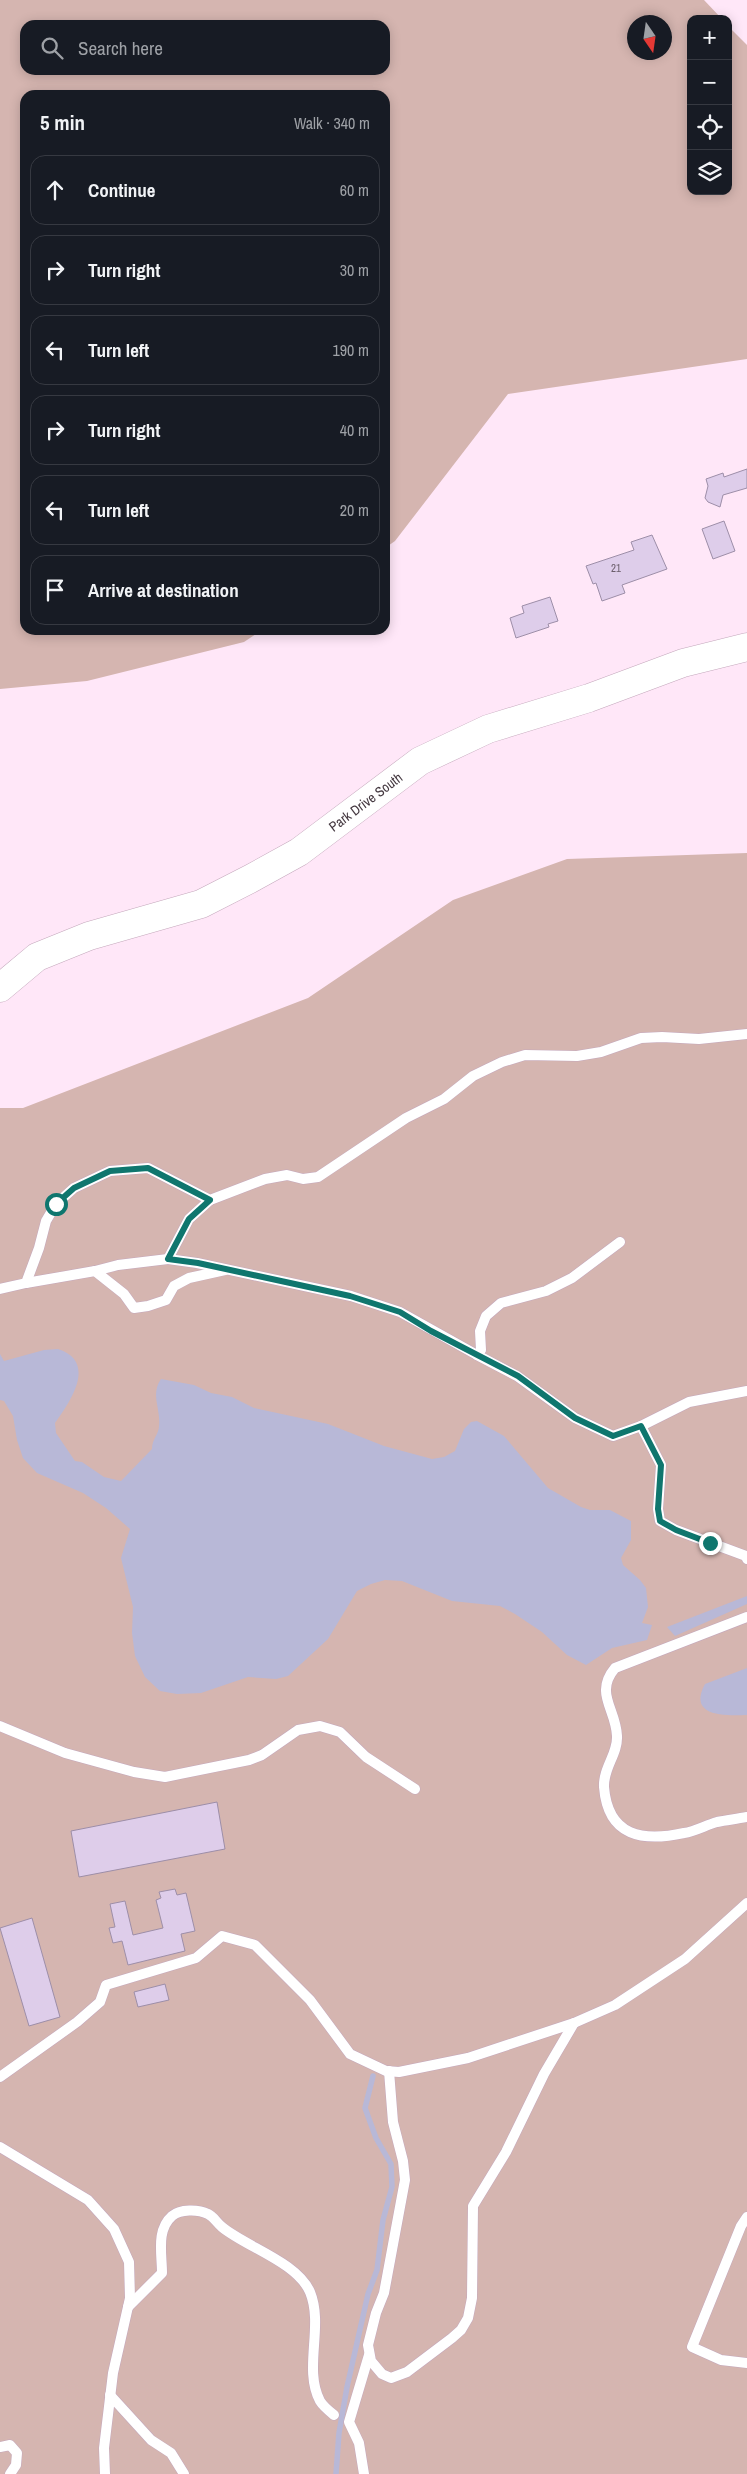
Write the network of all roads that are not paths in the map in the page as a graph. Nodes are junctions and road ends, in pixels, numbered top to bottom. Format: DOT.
graph roads {
  1 [pos="747,647"];
  2 [pos="0,988"];
  3 [pos="747,1034"];
  4 [pos="210,1200"];
  5 [pos="620,1242"];
  6 [pos="168,1259"];
  7 [pos="95,1270"];
  8 [pos="228,1270"];
  9 [pos="26,1283"];
  10 [pos="0,1290"];
  11 [pos="477,1355"];
  12 [pos="747,1391"];
  13 [pos="641,1426"];
  14 [pos="747,1559"];
  15 [pos="747,1617"];
  16 [pos="0,1726"];
  17 [pos="415,1790"];
  18 [pos="747,1817"];
  19 [pos="747,1903"];
  20 [pos="574,2023"];
  21 [pos="389,2071"];
  22 [pos="0,2077"];
  23 [pos="0,2147"];
  24 [pos="747,2217"];
  25 [pos="128,2307"];
  26 [pos="369,2355"];
  27 [pos="747,2363"];
  28 [pos="110,2395"];
  29 [pos="334,2415"];
  30 [pos="0,2446"];
  31 [pos="10,2474"];
  32 [pos="105,2474"];
  33 [pos="184,2474"];
  34 [pos="364,2474"];
  1 -- 2 [label="street, Park Drive South"];
  3 -- 4 [label="lane"];
  4 -- 6 [label="lane"];
  4 -- 9 [label="lane"];
  5 -- 11 [label="lane"];
  6 -- 7 [label="lane"];
  6 -- 8 [label="lane"];
  7 -- 8 [label="lane"];
  7 -- 9 [label="lane"];
  8 -- 11 [label="lane"];
  9 -- 10 [label="lane"];
  11 -- 13 [label="lane"];
  12 -- 13 [label="lane"];
  13 -- 14 [label="lane"];
  15 -- 18 [label="lane"];
  16 -- 17 [label="lane"];
  19 -- 20 [label="lane"];
  20 -- 21 [label="lane"];
  20 -- 26 [label="lane"];
  21 -- 22 [label="lane"];
  21 -- 26 [label="lane"];
  23 -- 25 [label="lane"];
  24 -- 27 [label="lane"];
  25 -- 28 [label="lane"];
  25 -- 29 [label="lane"];
  26 -- 34 [label="lane"];
  28 -- 32 [label="lane"];
  28 -- 33 [label="lane"];
  30 -- 31 [label="lane"];
}
